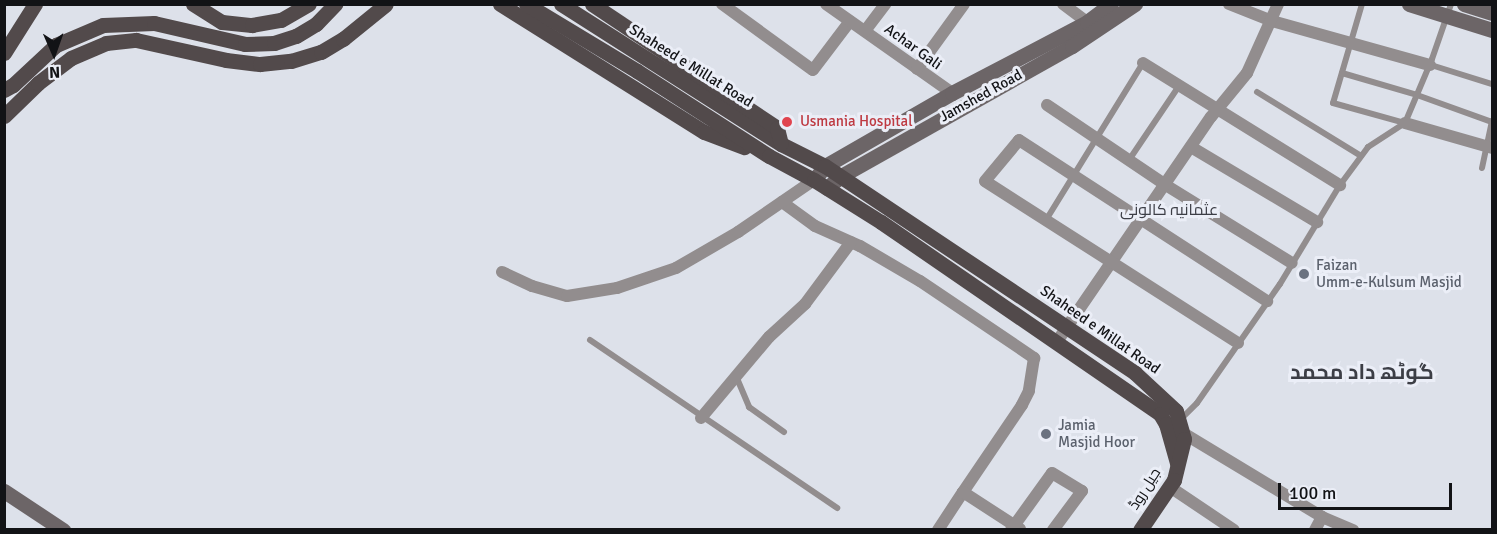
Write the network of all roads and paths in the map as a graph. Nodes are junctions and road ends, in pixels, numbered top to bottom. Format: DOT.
graph roads {
  1 [pos="35,4"];
  2 [pos="193,4"];
  3 [pos="309,4"];
  4 [pos="335,4"];
  5 [pos="386,4"];
  6 [pos="500,4"];
  7 [pos="526,4"];
  8 [pos="561,4"];
  9 [pos="592,4"];
  10 [pos="722,4"];
  11 [pos="826,4"];
  12 [pos="885,4"];
  13 [pos="964,4"];
  14 [pos="1063,4"];
  15 [pos="1112,4"];
  16 [pos="1135,4"];
  17 [pos="1229,4"];
  18 [pos="1278,4"];
  19 [pos="1362,4"];
  20 [pos="1409,4"];
  21 [pos="1464,4"];
  22 [pos="1449,11"];
  23 [pos="1492,14"];
  24 [pos="850,21"];
  25 [pos="1272,21"];
  26 [pos="1087,22"];
  27 [pos="1492,30"];
  28 [pos="865,31"];
  29 [pos="1351,43"];
  30 [pos="4,53"];
  31 [pos="1143,63"];
  32 [pos="1430,65"];
  33 [pos="917,69"];
  34 [pos="1342,73"];
  35 [pos="1492,84"];
  36 [pos="1179,86"];
  37 [pos="4,90"];
  38 [pos="1257,92"];
  39 [pos="952,93"];
  40 [pos="1417,95"];
  41 [pos="1047,105"];
  42 [pos="1217,110"];
  43 [pos="4,116"];
  44 [pos="1492,121"];
  45 [pos="1405,123"];
  46 [pos="1095,138"];
  47 [pos="781,144"];
  48 [pos="1191,147"];
  49 [pos="1490,148"];
  50 [pos="769,156"];
  51 [pos="1361,156"];
  52 [pos="1128,160"];
  53 [pos="1482,168"];
  54 [pos="1072,175"];
  55 [pos="822,176"];
  56 [pos="841,176"];
  57 [pos="1164,184"];
  58 [pos="1340,185"];
  59 [pos="782,202"];
  60 [pos="1046,220"];
  61 [pos="1140,220"];
  62 [pos="1317,222"];
  63 [pos="851,242"];
  64 [pos="1111,262"];
  65 [pos="1292,263"];
  66 [pos="502,272"];
  67 [pos="1267,301"];
  68 [pos="1066,327"];
  69 [pos="590,340"];
  70 [pos="1056,343"];
  71 [pos="1238,343"];
  72 [pos="735,375"];
  73 [pos="701,418"];
  74 [pos="1181,428"];
  75 [pos="784,432"];
  76 [pos="1178,466"];
  77 [pos="1170,487"];
  78 [pos="4,491"];
  79 [pos="963,492"];
  80 [pos="837,508"];
  81 [pos="1322,517"];
  82 [pos="1015,528"];
  83 [pos="1144,528"];
  84 [pos="63,530"];
  85 [pos="938,530"];
  86 [pos="1053,530"];
  87 [pos="1234,530"];
  88 [pos="1315,530"];
  89 [pos="1353,530"];
  1 -- 30 [label="main road"];
  2 -- 3 [label="main road"];
  4 -- 37 [label="main road"];
  5 -- 43 [label="main road"];
  6 -- 50 [label="main road"];
  7 -- 50 [label="main road"];
  8 -- 47 [label="main road, Shaheed e Millat Road"];
  9 -- 47 [label="main road"];
  10 -- 24 [label="street"];
  11 -- 24 [label="street, Achar Gali"];
  12 -- 28 [label="street"];
  13 -- 33 [label="street"];
  14 -- 26 [label="street"];
  15 -- 26 [label="main road, Jamshed Road"];
  16 -- 56 [label="main road, Jamshed Road"];
  17 -- 25 [label="street"];
  18 -- 25 [label="street"];
  19 -- 29 [label="lane"];
  20 -- 22 [label="main road"];
  21 -- 23 [label="main road"];
  22 -- 27 [label="main road"];
  22 -- 32 [label="lane"];
  24 -- 28 [label="street, Achar Gali"];
  25 -- 29 [label="street"];
  25 -- 42 [label="street"];
  26 -- 39 [label="main road, Jamshed Road"];
  28 -- 33 [label="street, Achar Gali"];
  29 -- 32 [label="street"];
  29 -- 34 [label="lane"];
  31 -- 36 [label="street"];
  31 -- 46 [label="lane"];
  32 -- 35 [label="lane"];
  32 -- 40 [label="lane"];
  33 -- 39 [label="street, Achar Gali"];
  34 -- 40 [label="lane"];
  34 -- 45 [label="lane"];
  36 -- 42 [label="street"];
  36 -- 52 [label="lane"];
  38 -- 51 [label="lane"];
  39 -- 55 [label="main road, Jamshed Road"];
  40 -- 44 [label="lane"];
  40 -- 45 [label="lane"];
  41 -- 46 [label="street"];
  42 -- 48 [label="street"];
  42 -- 58 [label="street"];
  44 -- 49 [label="lane"];
  45 -- 49 [label="street"];
  45 -- 51 [label="lane"];
  46 -- 52 [label="street"];
  46 -- 54 [label="lane"];
  47 -- 55 [label="main road, Shaheed e Millat Road"];
  48 -- 57 [label="street"];
  48 -- 62 [label="street"];
  49 -- 53 [label="lane"];
  50 -- 55 [label="main road"];
  51 -- 58 [label="lane"];
  52 -- 57 [label="street"];
  54 -- 60 [label="lane"];
  54 -- 60 [label="street"];
  54 -- 61 [label="street"];
  55 -- 56 [label="main road, Jamshed Road"];
  55 -- 59 [label="street"];
  55 -- 70 [label="main road, Shaheed e Millat Road"];
  56 -- 68 [label="main road, Shaheed e Millat Road"];
  57 -- 61 [label="street"];
  57 -- 65 [label="street"];
  58 -- 62 [label="lane"];
  59 -- 63 [label="street"];
  59 -- 66 [label="street"];
  60 -- 64 [label="street"];
  61 -- 64 [label="street"];
  61 -- 67 [label="street"];
  62 -- 65 [label="lane"];
  63 -- 72 [label="street"];
  63 -- 79 [label="street"];
  64 -- 68 [label="street"];
  64 -- 71 [label="street"];
  65 -- 67 [label="lane"];
  67 -- 71 [label="lane"];
  68 -- 70 [label="street"];
  68 -- 74 [label="main road, Shaheed e Millat Road"];
  69 -- 73 [label="lane"];
  70 -- 76 [label="main road, Shaheed e Millat Road"];
  71 -- 74 [label="lane"];
  72 -- 73 [label="street"];
  72 -- 75 [label="lane"];
  73 -- 80 [label="lane"];
  74 -- 76 [label="main road"];
  74 -- 81 [label="street"];
  76 -- 77 [label="main road, جیل روڈ"];
  77 -- 83 [label="main road, جیل روڈ"];
  77 -- 87 [label="street"];
  78 -- 84 [label="main road"];
  79 -- 82 [label="street"];
  79 -- 85 [label="street"];
  81 -- 88 [label="street"];
  81 -- 89 [label="street"];
  82 -- 86 [label="street"];
}
